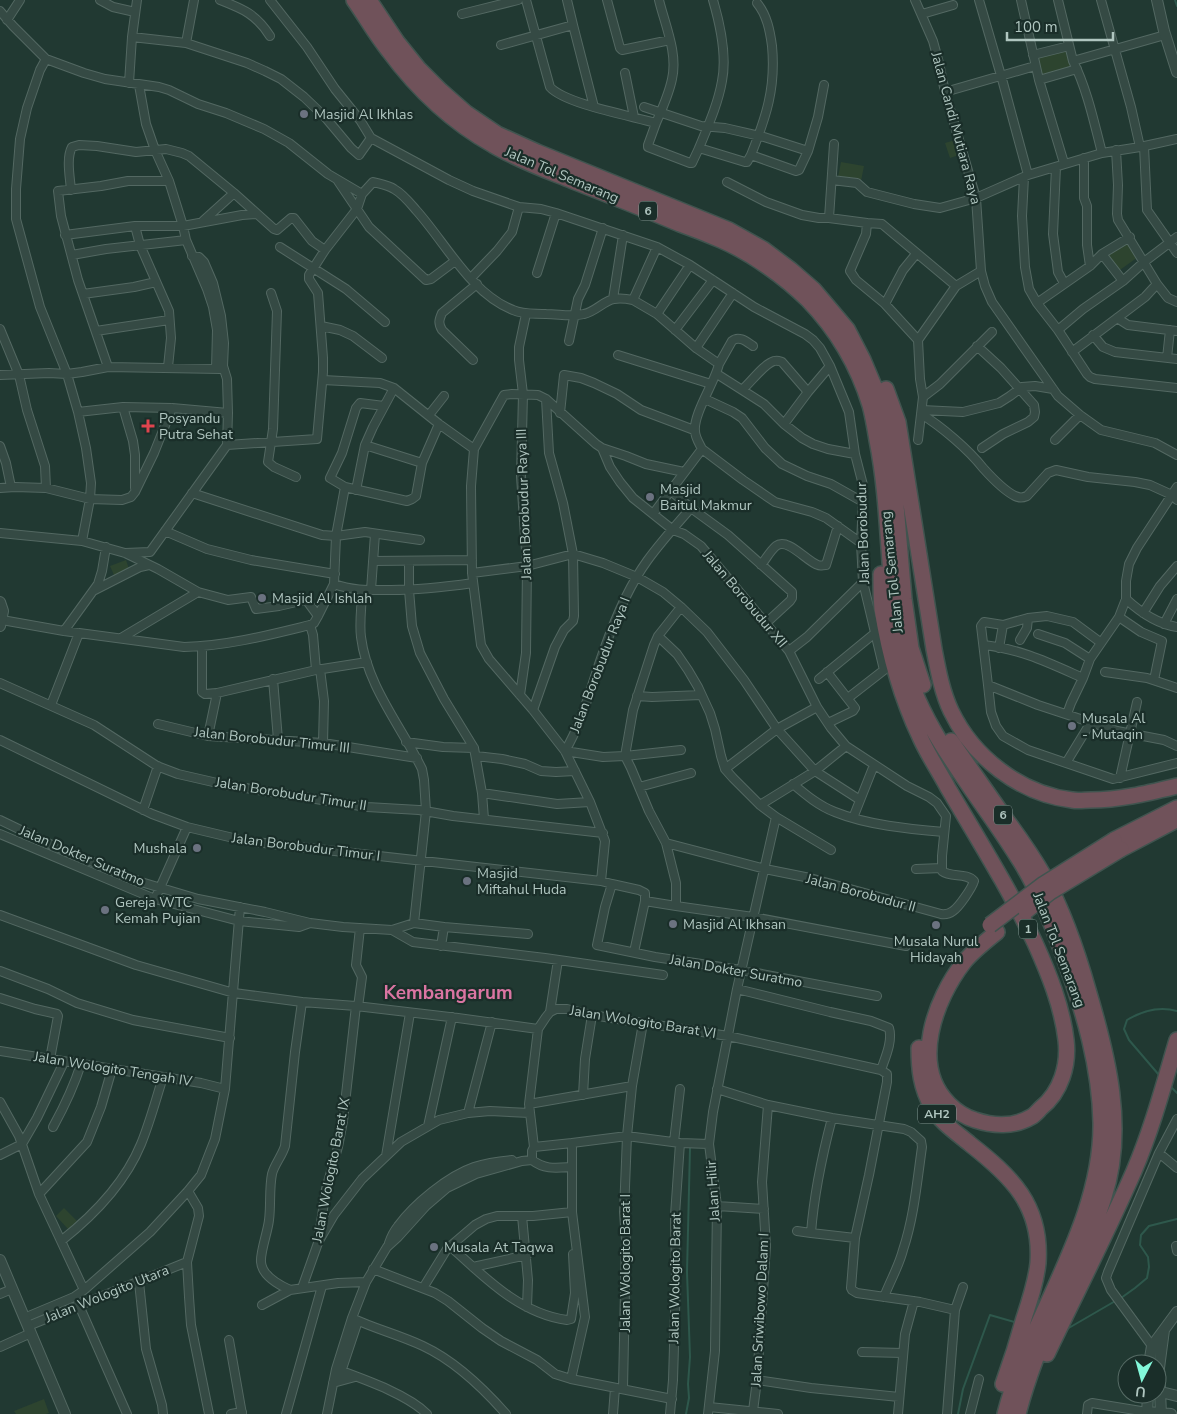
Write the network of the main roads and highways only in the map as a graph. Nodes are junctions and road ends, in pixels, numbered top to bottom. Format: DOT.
graph roads {
  1 [pos="354,0"];
  2 [pos="369,0"];
  3 [pos="847,329"];
  4 [pos="882,468"];
  5 [pos="1177,786"];
  6 [pos="1177,808"];
  7 [pos="1177,819"];
  8 [pos="1117,844"];
  9 [pos="993,928"];
  10 [pos="1177,1040"];
  11 [pos="1055,1299"];
  12 [pos="1031,1351"];
  13 [pos="995,1414"];
  14 [pos="1005,1414"];
  15 [pos="1018,1414"];
  16 [pos="1026,1414"];
  1 -- 4 [label="highway, Jalan Tol Semarang / 6"];
  2 -- 3 [label="highway, Jalan Tol Semarang / 6"];
  3 -- 5 [label="highway"];
  3 -- 11 [label="highway, Jalan Tol Semarang / 6"];
  4 -- 9 [label="highway, 1"];
  4 -- 11 [label="highway, Jalan Tol Semarang / 6"];
  6 -- 8 [label="highway"];
  7 -- 8 [label="highway, 1"];
  8 -- 9 [label="highway, 1, bridge"];
  9 -- 12 [label="highway, AH2"];
  10 -- 12 [label="highway"];
  11 -- 12 [label="highway, Jalan Tol Semarang / 6"];
  12 -- 13 [label="highway, AH2"];
  12 -- 14 [label="highway, Jalan Tol Semarang / 6"];
  12 -- 15 [label="highway, Jalan Tol Semarang / 6"];
  12 -- 16 [label="highway"];
}
